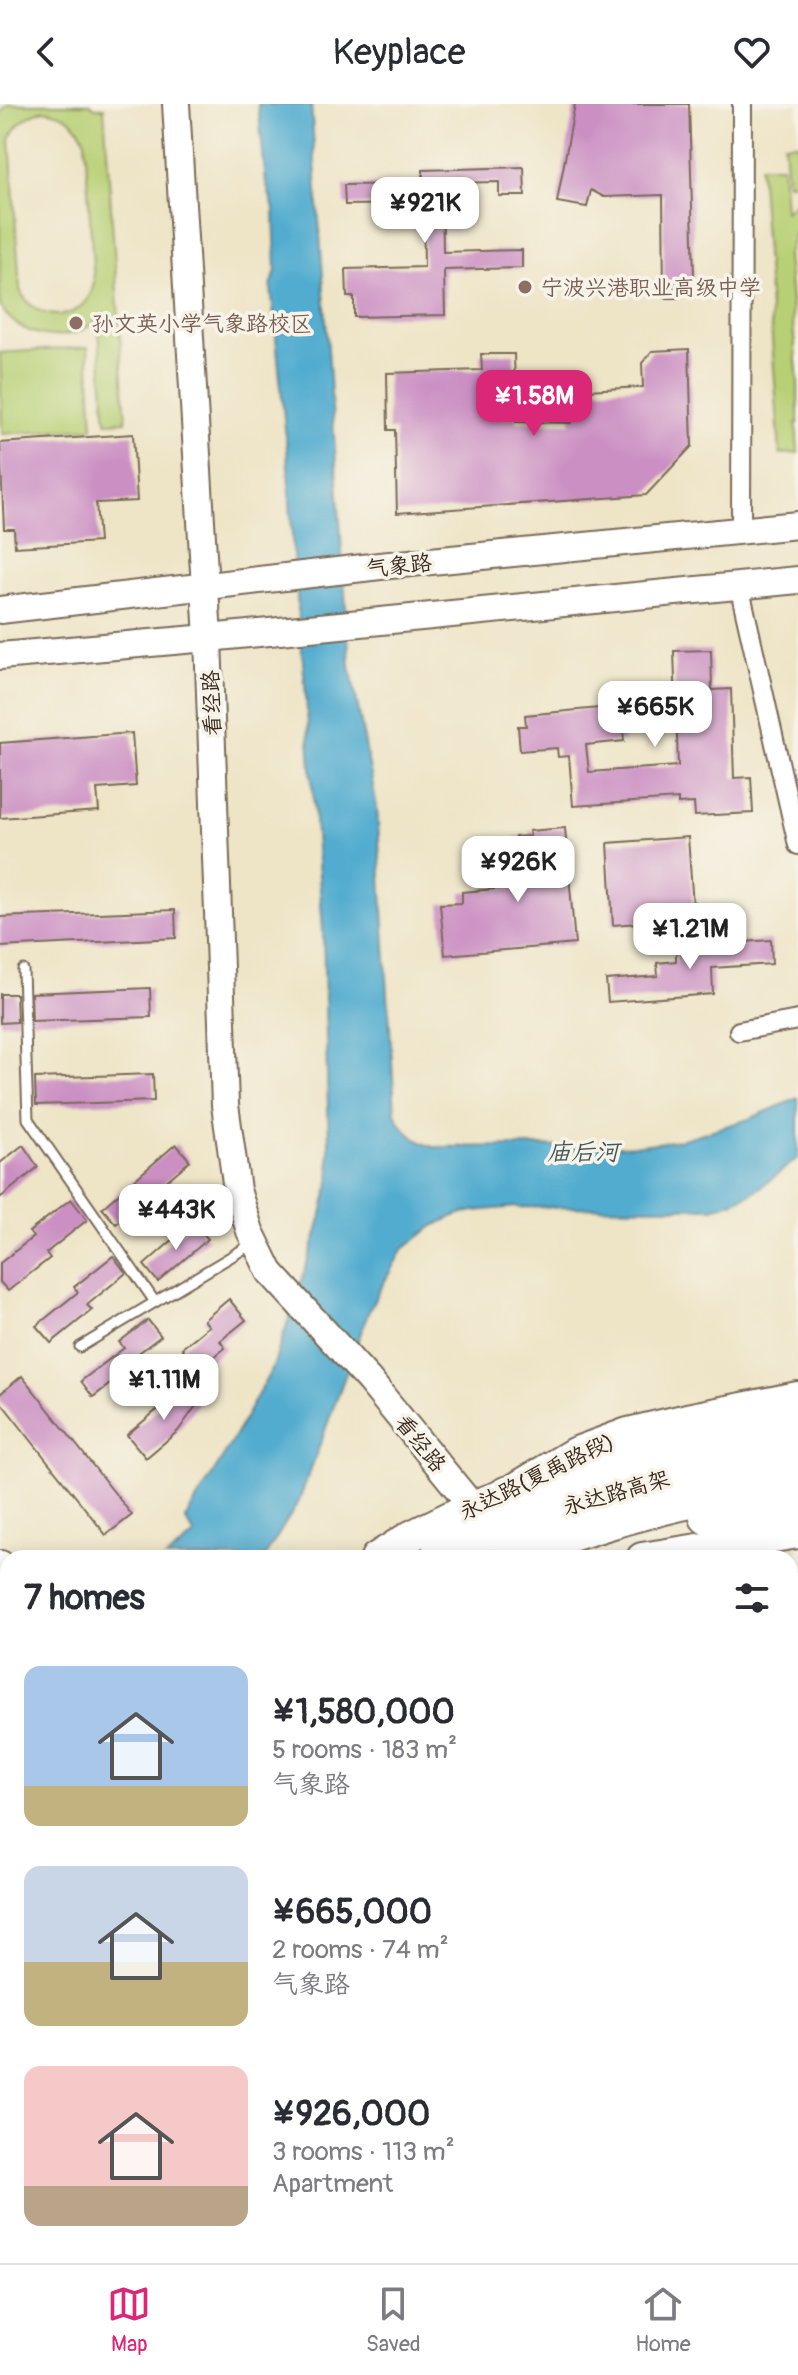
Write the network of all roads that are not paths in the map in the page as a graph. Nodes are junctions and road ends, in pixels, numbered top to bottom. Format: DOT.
graph roads {
  1 [pos="176,104"];
  2 [pos="742,104"];
  3 [pos="798,525"];
  4 [pos="741,531"];
  5 [pos="798,580"];
  6 [pos="739,585"];
  7 [pos="206,586"];
  8 [pos="0,610"];
  9 [pos="208,638"];
  10 [pos="0,656"];
  11 [pos="798,844"];
  12 [pos="23,970"];
  13 [pos="798,1020"];
  14 [pos="739,1031"];
  15 [pos="255,1242"];
  16 [pos="155,1302"];
  17 [pos="80,1347"];
  18 [pos="798,1397"];
  19 [pos="798,1426"];
  20 [pos="798,1452"];
  21 [pos="798,1479"];
  22 [pos="506,1494"];
  23 [pos="798,1504"];
  24 [pos="472,1506"];
  25 [pos="591,1527"];
  26 [pos="798,1533"];
  27 [pos="389,1550"];
  28 [pos="446,1550"];
  29 [pos="530,1550"];
  30 [pos="692,1550"];
  1 -- 7 [label="street, 看经路"];
  2 -- 4 [label="street"];
  3 -- 4 [label="street, 气象路"];
  4 -- 7 [label="street, 气象路"];
  5 -- 6 [label="street"];
  6 -- 9 [label="street"];
  6 -- 11 [label="street"];
  7 -- 8 [label="street, 气象路"];
  7 -- 9 [label="street, 看经路"];
  9 -- 10 [label="street"];
  9 -- 15 [label="street, 看经路"];
  12 -- 16 [label="lane"];
  13 -- 14 [label="street"];
  15 -- 16 [label="lane"];
  15 -- 24 [label="street, 看经路"];
  16 -- 17 [label="lane"];
  18 -- 22 [label="main road, 永达路(夏禹路段)"];
  19 -- 22 [label="highway"];
  20 -- 28 [label="highway, 永达路高架"];
  21 -- 25 [label="highway, 永达路高架"];
  22 -- 24 [label="main road, 永达路(夏禹路段)"];
  23 -- 25 [label="highway"];
  24 -- 27 [label="main road, 永达路(夏禹路段)"];
  25 -- 29 [label="highway, 永达路高架"];
  26 -- 30 [label="main road"];
}
